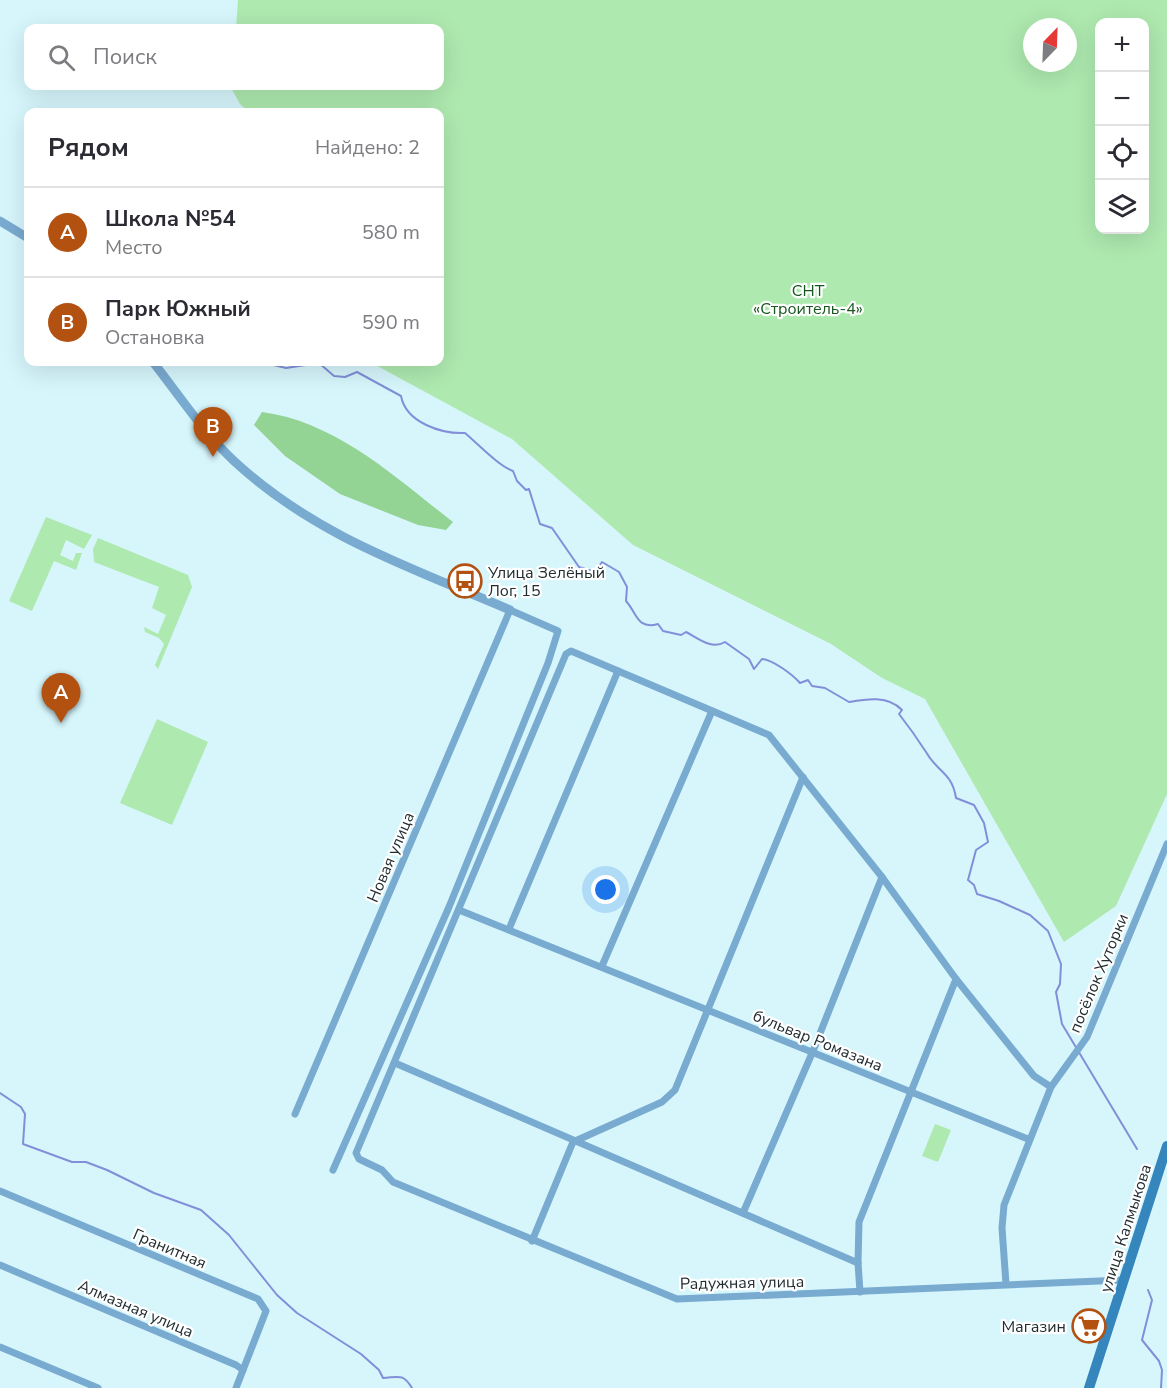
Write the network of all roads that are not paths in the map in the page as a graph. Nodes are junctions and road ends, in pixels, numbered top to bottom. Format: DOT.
graph roads {
  1 [pos="0,221"];
  2 [pos="24,236"];
  3 [pos="156,366"];
  4 [pos="510,610"];
  5 [pos="618,671"];
  6 [pos="712,711"];
  7 [pos="803,777"];
  8 [pos="1167,844"];
  9 [pos="882,877"];
  10 [pos="459,910"];
  11 [pos="509,929"];
  12 [pos="602,966"];
  13 [pos="956,979"];
  14 [pos="708,1011"];
  15 [pos="813,1051"];
  16 [pos="395,1063"];
  17 [pos="1051,1087"];
  18 [pos="910,1091"];
  19 [pos="295,1114"];
  20 [pos="1028,1139"];
  21 [pos="573,1142"];
  22 [pos="1167,1146"];
  23 [pos="333,1170"];
  24 [pos="0,1191"];
  25 [pos="743,1213"];
  26 [pos="532,1241"];
  27 [pos="858,1263"];
  28 [pos="0,1265"];
  29 [pos="1124,1280"];
  30 [pos="1006,1284"];
  31 [pos="860,1292"];
  32 [pos="0,1347"];
  33 [pos="243,1370"];
  34 [pos="98,1388"];
  35 [pos="236,1388"];
  36 [pos="1089,1388"];
  1 -- 2 [label="street"];
  3 -- 4 [label="street"];
  4 -- 19 [label="street, Новая улица"];
  4 -- 23 [label="street"];
  5 -- 6 [label="street"];
  5 -- 10 [label="street"];
  5 -- 11 [label="street"];
  6 -- 7 [label="street"];
  6 -- 12 [label="street"];
  7 -- 9 [label="street"];
  7 -- 14 [label="street"];
  8 -- 17 [label="street, посёлок Хуторки"];
  9 -- 13 [label="street"];
  9 -- 15 [label="street"];
  10 -- 11 [label="street, бульвар Ромазана"];
  10 -- 16 [label="street"];
  11 -- 12 [label="street, бульвар Ромазана"];
  12 -- 14 [label="street, бульвар Ромазана"];
  13 -- 17 [label="street"];
  13 -- 18 [label="street"];
  14 -- 15 [label="street, бульвар Ромазана"];
  14 -- 21 [label="street"];
  15 -- 18 [label="street, бульвар Ромазана"];
  15 -- 25 [label="street"];
  16 -- 21 [label="street"];
  16 -- 26 [label="street, Радужная улица"];
  17 -- 20 [label="street, посёлок Хуторки"];
  18 -- 20 [label="street, бульвар Ромазана"];
  18 -- 27 [label="street"];
  20 -- 30 [label="street"];
  21 -- 25 [label="street"];
  21 -- 26 [label="street"];
  22 -- 29 [label="main road, улица Калмыкова"];
  24 -- 33 [label="street, Гранитная"];
  25 -- 27 [label="street"];
  26 -- 31 [label="street, Радужная улица"];
  27 -- 31 [label="street"];
  28 -- 33 [label="street, Алмазная улица"];
  29 -- 30 [label="street, Радужная улица"];
  29 -- 36 [label="main road, улица Калмыкова"];
  30 -- 31 [label="street, Радужная улица"];
  32 -- 34 [label="street"];
  33 -- 35 [label="street"];
}
